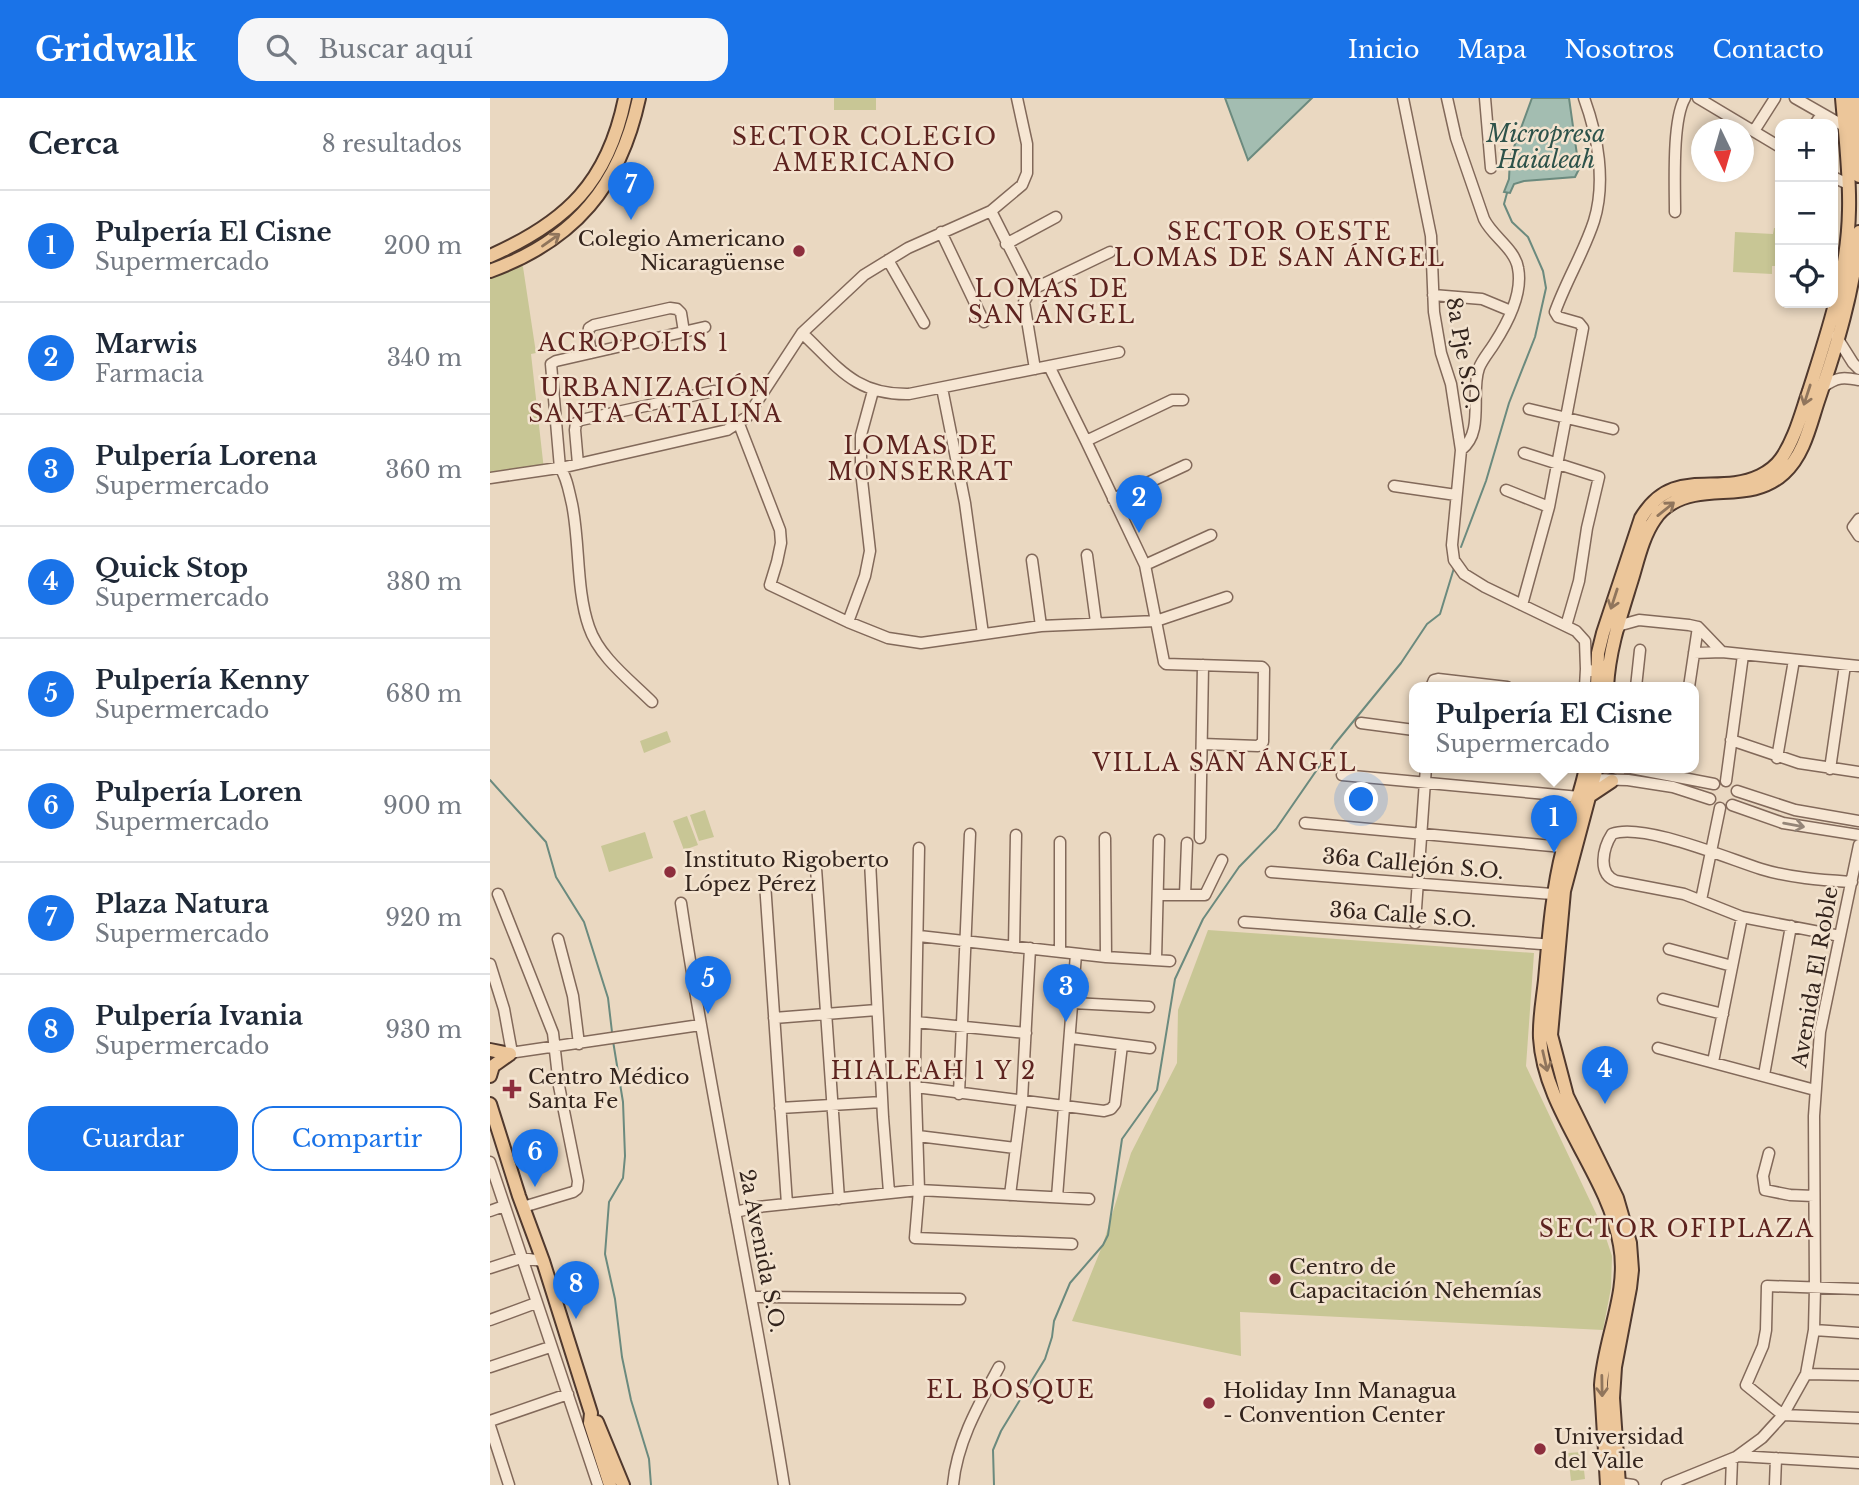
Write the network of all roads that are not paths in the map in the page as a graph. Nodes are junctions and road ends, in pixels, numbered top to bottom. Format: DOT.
graph roads {
  1 [pos="625,98"];
  2 [pos="639,98"];
  3 [pos="1017,98"];
  4 [pos="1403,98"];
  5 [pos="1447,98"];
  6 [pos="1485,98"];
  7 [pos="1584,98"];
  8 [pos="1685,98"];
  9 [pos="1698,98"];
  10 [pos="1775,98"];
  11 [pos="1796,98"];
  12 [pos="1852,101"];
  13 [pos="1712,102"];
  14 [pos="1822,114"];
  15 [pos="1737,119"];
  16 [pos="1818,119"];
  17 [pos="1844,126"];
  18 [pos="1754,131"];
  19 [pos="1775,144"];
  20 [pos="1491,168"];
  21 [pos="1859,176"];
  22 [pos="1838,179"];
  23 [pos="1848,184"];
  24 [pos="991,211"];
  25 [pos="1675,212"];
  26 [pos="1056,217"];
  27 [pos="941,232"];
  28 [pos="1859,232"];
  29 [pos="1006,244"];
  30 [pos="1110,252"];
  31 [pos="490,256"];
  32 [pos="888,260"];
  33 [pos="490,271"];
  34 [pos="1031,290"];
  35 [pos="1433,295"];
  36 [pos="1511,311"];
  37 [pos="924,323"];
  38 [pos="984,323"];
  39 [pos="705,327"];
  40 [pos="684,332"];
  41 [pos="802,333"];
  42 [pos="1834,334"];
  43 [pos="1119,352"];
  44 [pos="591,353"];
  45 [pos="1049,366"];
  46 [pos="1035,369"];
  47 [pos="1859,369"];
  48 [pos="1859,380"];
  49 [pos="1823,387"];
  50 [pos="942,388"];
  51 [pos="714,391"];
  52 [pos="873,391"];
  53 [pos="1183,400"];
  54 [pos="1528,409"];
  55 [pos="1565,418"];
  56 [pos="739,424"];
  57 [pos="1613,429"];
  58 [pos="1086,441"];
  59 [pos="1461,450"];
  60 [pos="1524,453"];
  61 [pos="578,464"];
  62 [pos="1557,464"];
  63 [pos="1186,465"];
  64 [pos="563,469"];
  65 [pos="490,478"];
  66 [pos="1394,486"];
  67 [pos="1506,490"];
  68 [pos="1456,495"];
  69 [pos="1114,499"];
  70 [pos="1549,507"];
  71 [pos="1211,535"];
  72 [pos="1087,555"];
  73 [pos="1031,560"];
  74 [pos="1144,565"];
  75 [pos="1227,597"];
  76 [pos="1522,605"];
  77 [pos="1623,607"];
  78 [pos="1156,621"];
  79 [pos="1639,621"];
  80 [pos="848,622"];
  81 [pos="1096,622"];
  82 [pos="1041,626"];
  83 [pos="1566,626"];
  84 [pos="1698,627"];
  85 [pos="1615,631"];
  86 [pos="984,634"];
  87 [pos="1640,649"];
  88 [pos="1722,652"];
  89 [pos="1694,653"];
  90 [pos="1743,655"];
  91 [pos="1794,660"];
  92 [pos="1203,665"];
  93 [pos="1845,665"];
  94 [pos="1859,666"];
  95 [pos="1592,670"];
  96 [pos="1587,682"];
  97 [pos="1596,682"];
  98 [pos="1604,682"];
  99 [pos="1606,682"];
  100 [pos="1637,682"];
  101 [pos="1690,682"];
  102 [pos="652,702"];
  103 [pos="1361,723"];
  104 [pos="1409,729"];
  105 [pos="1731,740"];
  106 [pos="1202,744"];
  107 [pos="1777,758"];
  108 [pos="1829,769"];
  109 [pos="1859,772"];
  110 [pos="1426,773"];
  111 [pos="1591,773"];
  112 [pos="1627,773"];
  113 [pos="1655,773"];
  114 [pos="1342,775"];
  115 [pos="1674,777"];
  116 [pos="1628,780"];
  117 [pos="1612,781"];
  118 [pos="1726,781"];
  119 [pos="1425,782"];
  120 [pos="1714,784"];
  121 [pos="1737,791"];
  122 [pos="1585,796"];
  123 [pos="1710,799"];
  124 [pos="1732,805"];
  125 [pos="1720,808"];
  126 [pos="1859,821"];
  127 [pos="1305,823"];
  128 [pos="970,834"];
  129 [pos="1016,835"];
  130 [pos="1420,835"];
  131 [pos="1859,835"];
  132 [pos="1105,838"];
  133 [pos="1200,838"];
  134 [pos="1159,840"];
  135 [pos="1060,842"];
  136 [pos="1188,843"];
  137 [pos="1859,845"];
  138 [pos="1563,847"];
  139 [pos="919,848"];
  140 [pos="1711,850"];
  141 [pos="1222,860"];
  142 [pos="870,861"];
  143 [pos="816,869"];
  144 [pos="1271,872"];
  145 [pos="1852,882"];
  146 [pos="765,883"];
  147 [pos="1416,884"];
  148 [pos="498,894"];
  149 [pos="1552,894"];
  150 [pos="1158,895"];
  151 [pos="1185,895"];
  152 [pos="1701,900"];
  153 [pos="681,903"];
  154 [pos="1742,916"];
  155 [pos="1244,922"];
  156 [pos="1415,923"];
  157 [pos="1791,926"];
  158 [pos="919,936"];
  159 [pos="1840,936"];
  160 [pos="558,939"];
  161 [pos="967,941"];
  162 [pos="1553,945"];
  163 [pos="1014,947"];
  164 [pos="1030,948"];
  165 [pos="1669,949"];
  166 [pos="1060,952"];
  167 [pos="1076,954"];
  168 [pos="1105,957"];
  169 [pos="1156,959"];
  170 [pos="1170,961"];
  171 [pos="490,964"];
  172 [pos="1732,966"];
  173 [pos="1662,999"];
  174 [pos="1073,1003"];
  175 [pos="1149,1007"];
  176 [pos="877,1010"];
  177 [pos="826,1014"];
  178 [pos="1723,1014"];
  179 [pos="774,1018"];
  180 [pos="916,1022"];
  181 [pos="700,1025"];
  182 [pos="962,1028"];
  183 [pos="1026,1033"];
  184 [pos="1070,1038"];
  185 [pos="579,1044"];
  186 [pos="1122,1045"];
  187 [pos="555,1047"];
  188 [pos="1150,1048"];
  189 [pos="1658,1048"];
  190 [pos="490,1050"];
  191 [pos="511,1053"];
  192 [pos="490,1056"];
  193 [pos="490,1062"];
  194 [pos="1713,1062"];
  195 [pos="1765,1074"];
  196 [pos="490,1076"];
  197 [pos="916,1087"];
  198 [pos="1815,1090"];
  199 [pos="959,1094"];
  200 [pos="1022,1100"];
  201 [pos="882,1102"];
  202 [pos="490,1104"];
  203 [pos="832,1105"];
  204 [pos="1066,1106"];
  205 [pos="780,1108"];
  206 [pos="490,1129"];
  207 [pos="918,1136"];
  208 [pos="1577,1139"];
  209 [pos="1015,1148"];
  210 [pos="1769,1153"];
  211 [pos="1599,1161"];
  212 [pos="490,1162"];
  213 [pos="509,1163"];
  214 [pos="919,1190"];
  215 [pos="889,1192"];
  216 [pos="1010,1195"];
  217 [pos="1602,1195"];
  218 [pos="1814,1196"];
  219 [pos="1058,1197"];
  220 [pos="839,1199"];
  221 [pos="1089,1199"];
  222 [pos="787,1204"];
  223 [pos="504,1206"];
  224 [pos="523,1207"];
  225 [pos="490,1211"];
  226 [pos="735,1212"];
  227 [pos="1072,1244"];
  228 [pos="521,1258"];
  229 [pos="543,1261"];
  230 [pos="490,1268"];
  231 [pos="1815,1288"];
  232 [pos="1859,1289"];
  233 [pos="752,1297"];
  234 [pos="960,1299"];
  235 [pos="536,1303"];
  236 [pos="490,1320"];
  237 [pos="1814,1330"];
  238 [pos="1859,1333"];
  239 [pos="550,1347"];
  240 [pos="490,1367"];
  241 [pos="999,1367"];
  242 [pos="1806,1374"];
  243 [pos="1859,1375"];
  244 [pos="578,1376"];
  245 [pos="563,1380"];
  246 [pos="568,1394"];
  247 [pos="590,1413"];
  248 [pos="1783,1415"];
  249 [pos="1859,1418"];
  250 [pos="490,1423"];
  251 [pos="1750,1453"];
  252 [pos="1735,1457"];
  253 [pos="1776,1458"];
  254 [pos="1859,1462"];
  255 [pos="1615,1484"];
  256 [pos="509,1485"];
  257 [pos="598,1485"];
  258 [pos="610,1485"];
  259 [pos="623,1485"];
  260 [pos="784,1485"];
  261 [pos="953,1485"];
  262 [pos="1633,1485"];
  263 [pos="1667,1485"];
  264 [pos="1731,1485"];
  265 [pos="1775,1485"];
  1 -- 31 [label="main road"];
  33 -- 2 [label="main road, one-way"];
  3 -- 24 [label="street"];
  4 -- 35 [label="street, 8a Pje S.O."];
  5 -- 36 [label="street"];
  6 -- 20 [label="street"];
  7 -- 55 [label="street"];
  8 -- 25 [label="street"];
  9 -- 13 [label="street"];
  10 -- 18 [label="street"];
  11 -- 14 [label="street"];
  12 -- 17 [label="main road"];
  12 -- 21 [label="main road"];
  13 -- 15 [label="street"];
  14 -- 16 [label="street"];
  14 -- 17 [label="street"];
  17 -- 23 [label="main road"];
  18 -- 19 [label="street"];
  22 -- 23 [label="street"];
  23 -- 42 [label="main road"];
  24 -- 27 [label="street"];
  24 -- 29 [label="street"];
  26 -- 29 [label="street"];
  27 -- 32 [label="street"];
  27 -- 38 [label="street"];
  28 -- 42 [label="main road"];
  29 -- 34 [label="street"];
  30 -- 34 [label="street"];
  32 -- 37 [label="street"];
  32 -- 41 [label="street"];
  34 -- 46 [label="street"];
  35 -- 36 [label="street"];
  35 -- 59 [label="street, 8a Pje S.O."];
  36 -- 59 [label="street"];
  39 -- 40 [label="street"];
  40 -- 44 [label="street"];
  40 -- 44 [label="street"];
  41 -- 52 [label="street"];
  41 -- 56 [label="street"];
  42 -- 47 [label="street"];
  42 -- 49 [label="main road"];
  42 -- 95 [label="main road, one-way"];
  43 -- 45 [label="street"];
  44 -- 64 [label="street"];
  45 -- 46 [label="street"];
  45 -- 58 [label="street"];
  46 -- 50 [label="street"];
  48 -- 49 [label="street"];
  77 -- 49 [label="main road, one-way"];
  50 -- 52 [label="street"];
  50 -- 86 [label="street"];
  51 -- 61 [label="street"];
  52 -- 80 [label="street"];
  53 -- 58 [label="street"];
  54 -- 55 [label="street"];
  55 -- 57 [label="street"];
  55 -- 62 [label="street"];
  56 -- 61 [label="street"];
  56 -- 80 [label="street"];
  58 -- 69 [label="street"];
  59 -- 68 [label="street"];
  60 -- 62 [label="street"];
  61 -- 64 [label="street"];
  62 -- 70 [label="street"];
  62 -- 83 [label="street"];
  63 -- 69 [label="street"];
  64 -- 65 [label="street"];
  64 -- 102 [label="street"];
  66 -- 68 [label="street"];
  67 -- 70 [label="street"];
  68 -- 76 [label="street"];
  69 -- 74 [label="street"];
  70 -- 76 [label="street"];
  71 -- 74 [label="street"];
  72 -- 81 [label="street"];
  73 -- 82 [label="street"];
  74 -- 78 [label="street"];
  75 -- 78 [label="street"];
  76 -- 83 [label="street"];
  77 -- 79 [label="street"];
  77 -- 85 [label="main road"];
  78 -- 81 [label="street"];
  78 -- 92 [label="street"];
  79 -- 84 [label="street"];
  79 -- 85 [label="street"];
  80 -- 86 [label="street"];
  81 -- 82 [label="street"];
  82 -- 86 [label="street"];
  83 -- 95 [label="street"];
  84 -- 88 [label="street"];
  84 -- 89 [label="street"];
  85 -- 99 [label="main road"];
  87 -- 100 [label="street"];
  88 -- 89 [label="street"];
  88 -- 90 [label="street"];
  89 -- 101 [label="street"];
  90 -- 91 [label="street"];
  90 -- 105 [label="street"];
  91 -- 93 [label="street"];
  91 -- 107 [label="street"];
  92 -- 106 [label="street"];
  92 -- 106 [label="street"];
  93 -- 94 [label="street"];
  93 -- 108 [label="street"];
  95 -- 96 [label="street"];
  95 -- 97 [label="main road"];
  95 -- 98 [label="main road"];
  103 -- 104 [label="street"];
  105 -- 107 [label="street"];
  105 -- 118 [label="street"];
  106 -- 133 [label="street"];
  107 -- 108 [label="street"];
  108 -- 109 [label="street"];
  110 -- 119 [label="street"];
  111 -- 117 [label="street"];
  111 -- 122 [label="main road"];
  112 -- 116 [label="street"];
  113 -- 115 [label="street"];
  114 -- 119 [label="street"];
  115 -- 116 [label="street"];
  115 -- 120 [label="street"];
  115 -- 123 [label="street"];
  116 -- 117 [label="street"];
  117 -- 122 [label="main road"];
  118 -- 120 [label="street"];
  118 -- 121 [label="street"];
  119 -- 122 [label="street"];
  119 -- 130 [label="street"];
  120 -- 123 [label="street"];
  121 -- 124 [label="street"];
  121 -- 126 [label="street"];
  122 -- 138 [label="main road"];
  122 -- 162 [label="main road"];
  123 -- 125 [label="street"];
  124 -- 125 [label="street"];
  124 -- 131 [label="street, one-way"];
  125 -- 140 [label="street"];
  127 -- 130 [label="street"];
  128 -- 161 [label="street"];
  129 -- 163 [label="street"];
  130 -- 138 [label="street"];
  130 -- 147 [label="street"];
  132 -- 168 [label="street"];
  134 -- 150 [label="street"];
  135 -- 166 [label="street"];
  136 -- 151 [label="street"];
  137 -- 145 [label="street, Avenida El Roble"];
  138 -- 149 [label="main road"];
  139 -- 158 [label="street"];
  140 -- 145 [label="street"];
  140 -- 152 [label="street"];
  140 -- 152 [label="street"];
  141 -- 151 [label="street"];
  142 -- 176 [label="street"];
  143 -- 177 [label="street"];
  144 -- 147 [label="street, 36a Callejón S.O."];
  145 -- 159 [label="street, Avenida El Roble"];
  146 -- 179 [label="street"];
  147 -- 149 [label="street, 36a Callejón S.O."];
  147 -- 156 [label="street"];
  148 -- 187 [label="street"];
  149 -- 162 [label="main road"];
  150 -- 151 [label="street"];
  150 -- 169 [label="street"];
  152 -- 154 [label="street"];
  153 -- 181 [label="street, 2a Avenida S.O."];
  154 -- 157 [label="street"];
  154 -- 172 [label="street"];
  155 -- 162 [label="street, 36a Calle S.O."];
  157 -- 159 [label="street"];
  157 -- 195 [label="street"];
  158 -- 161 [label="street"];
  158 -- 180 [label="street"];
  159 -- 198 [label="street, Avenida El Roble"];
  160 -- 185 [label="street"];
  161 -- 163 [label="street"];
  161 -- 182 [label="street"];
  162 -- 208 [label="main road, one-way"];
  162 -- 211 [label="main road"];
  163 -- 164 [label="street"];
  164 -- 166 [label="street"];
  164 -- 183 [label="street"];
  165 -- 172 [label="street"];
  166 -- 167 [label="street"];
  167 -- 168 [label="street"];
  167 -- 174 [label="street"];
  168 -- 169 [label="street"];
  169 -- 170 [label="street"];
  171 -- 191 [label="street"];
  172 -- 178 [label="street"];
  173 -- 178 [label="street"];
  174 -- 175 [label="street"];
  174 -- 184 [label="street"];
  176 -- 177 [label="street"];
  176 -- 201 [label="street"];
  177 -- 179 [label="street"];
  177 -- 203 [label="street"];
  178 -- 194 [label="street"];
  179 -- 205 [label="street"];
  180 -- 182 [label="street"];
  180 -- 197 [label="street"];
  181 -- 185 [label="street"];
  181 -- 226 [label="street, 2a Avenida S.O."];
  182 -- 183 [label="street"];
  182 -- 199 [label="street"];
  183 -- 200 [label="street"];
  184 -- 186 [label="street"];
  184 -- 204 [label="street"];
  185 -- 187 [label="street"];
  186 -- 188 [label="street"];
  186 -- 204 [label="street"];
  187 -- 191 [label="street"];
  187 -- 224 [label="street"];
  189 -- 194 [label="street"];
  190 -- 191 [label="main road"];
  191 -- 192 [label="street"];
  191 -- 193 [label="street"];
  191 -- 196 [label="main road"];
  194 -- 195 [label="street"];
  195 -- 198 [label="street"];
  197 -- 199 [label="street"];
  197 -- 207 [label="street"];
  198 -- 218 [label="street, Avenida El Roble"];
  199 -- 200 [label="street"];
  200 -- 204 [label="street"];
  200 -- 209 [label="street"];
  201 -- 203 [label="street"];
  201 -- 215 [label="street"];
  202 -- 213 [label="main road"];
  203 -- 205 [label="street"];
  203 -- 220 [label="street"];
  204 -- 219 [label="street"];
  205 -- 222 [label="street"];
  206 -- 213 [label="main road"];
  207 -- 209 [label="street"];
  207 -- 214 [label="street"];
  208 -- 211 [label="main road"];
  208 -- 217 [label="main road"];
  209 -- 216 [label="street"];
  210 -- 218 [label="street"];
  211 -- 217 [label="main road"];
  211 -- 255 [label="main road"];
  212 -- 223 [label="street"];
  213 -- 224 [label="main road"];
  214 -- 215 [label="street"];
  214 -- 216 [label="street"];
  214 -- 227 [label="street"];
  215 -- 220 [label="street"];
  216 -- 219 [label="street"];
  217 -- 255 [label="main road, one-way"];
  218 -- 231 [label="street, Avenida El Roble"];
  219 -- 221 [label="street"];
  220 -- 222 [label="street"];
  222 -- 226 [label="street"];
  223 -- 225 [label="street"];
  223 -- 228 [label="street"];
  224 -- 229 [label="main road"];
  226 -- 233 [label="street, 2a Avenida S.O."];
  228 -- 229 [label="street"];
  228 -- 230 [label="street"];
  228 -- 235 [label="street"];
  229 -- 244 [label="main road"];
  231 -- 232 [label="street"];
  231 -- 237 [label="street, Avenida El Roble"];
  231 -- 248 [label="street"];
  233 -- 234 [label="street"];
  233 -- 260 [label="street, 2a Avenida S.O."];
  235 -- 236 [label="street"];
  235 -- 239 [label="street"];
  237 -- 238 [label="street"];
  237 -- 242 [label="street, Avenida El Roble"];
  239 -- 240 [label="street"];
  239 -- 245 [label="street"];
  241 -- 261 [label="street"];
  242 -- 243 [label="street"];
  242 -- 248 [label="street, Avenida El Roble"];
  244 -- 245 [label="street"];
  244 -- 247 [label="main road"];
  245 -- 246 [label="street"];
  246 -- 250 [label="street"];
  246 -- 257 [label="street"];
  247 -- 258 [label="main road"];
  247 -- 259 [label="main road"];
  248 -- 249 [label="street"];
  248 -- 251 [label="street, Avenida El Roble"];
  250 -- 256 [label="street"];
  251 -- 252 [label="street, Avenida El Roble"];
  251 -- 253 [label="street"];
  252 -- 263 [label="street, Avenida El Roble"];
  252 -- 264 [label="street"];
  253 -- 254 [label="street"];
  253 -- 265 [label="street"];
  255 -- 262 [label="street"];
}
